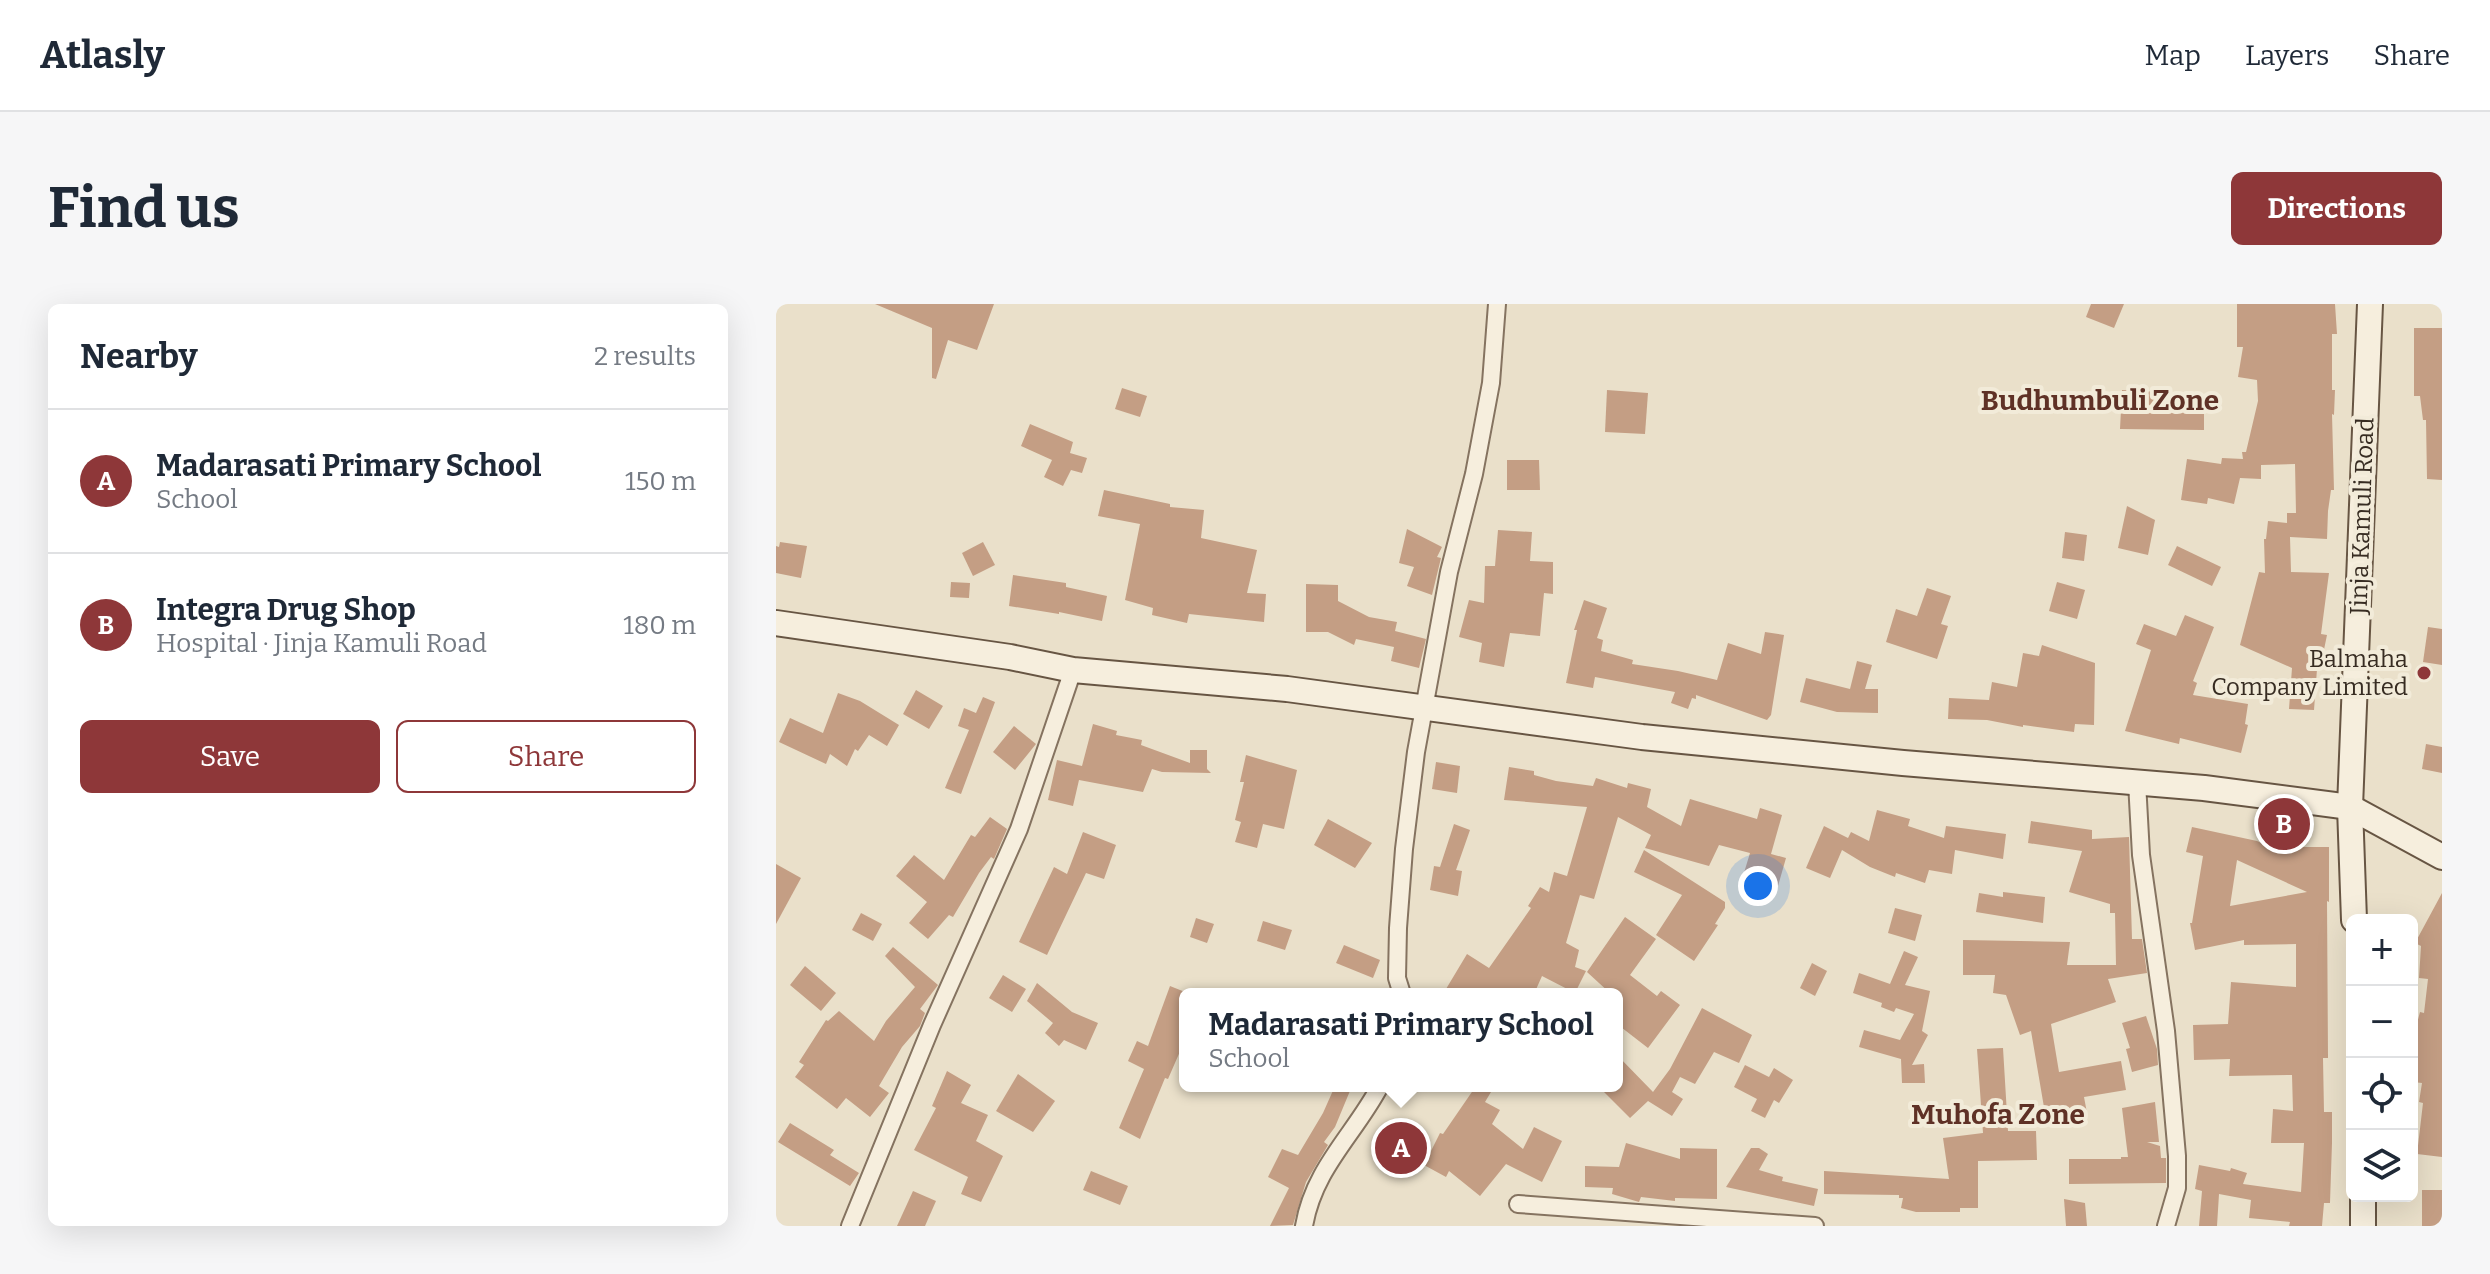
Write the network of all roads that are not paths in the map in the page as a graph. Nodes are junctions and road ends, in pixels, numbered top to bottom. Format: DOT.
graph roads {
  1 [pos="1497,304"];
  2 [pos="2370,304"];
  3 [pos="776,623"];
  4 [pos="1073,670"];
  5 [pos="1424,709"];
  6 [pos="2137,782"];
  7 [pos="2350,807"];
  8 [pos="2442,857"];
  9 [pos="2354,914"];
  10 [pos="1400,988"];
  11 [pos="1376,1092"];
  12 [pos="2363,1202"];
  13 [pos="1518,1204"];
  14 [pos="850,1226"];
  15 [pos="1304,1226"];
  16 [pos="1815,1226"];
  17 [pos="2166,1226"];
  18 [pos="2363,1226"];
  1 -- 5 [label="street"];
  2 -- 7 [label="main road, Jinja Kamuli Road"];
  3 -- 4 [label="main road"];
  4 -- 5 [label="main road"];
  4 -- 14 [label="street"];
  5 -- 6 [label="main road"];
  5 -- 10 [label="street"];
  6 -- 7 [label="main road"];
  6 -- 17 [label="street"];
  7 -- 8 [label="main road"];
  7 -- 9 [label="main road, Jinja Kamuli Road"];
  11 -- 15 [label="street"];
  12 -- 18 [label="main road"];
  13 -- 16 [label="street"];
}
